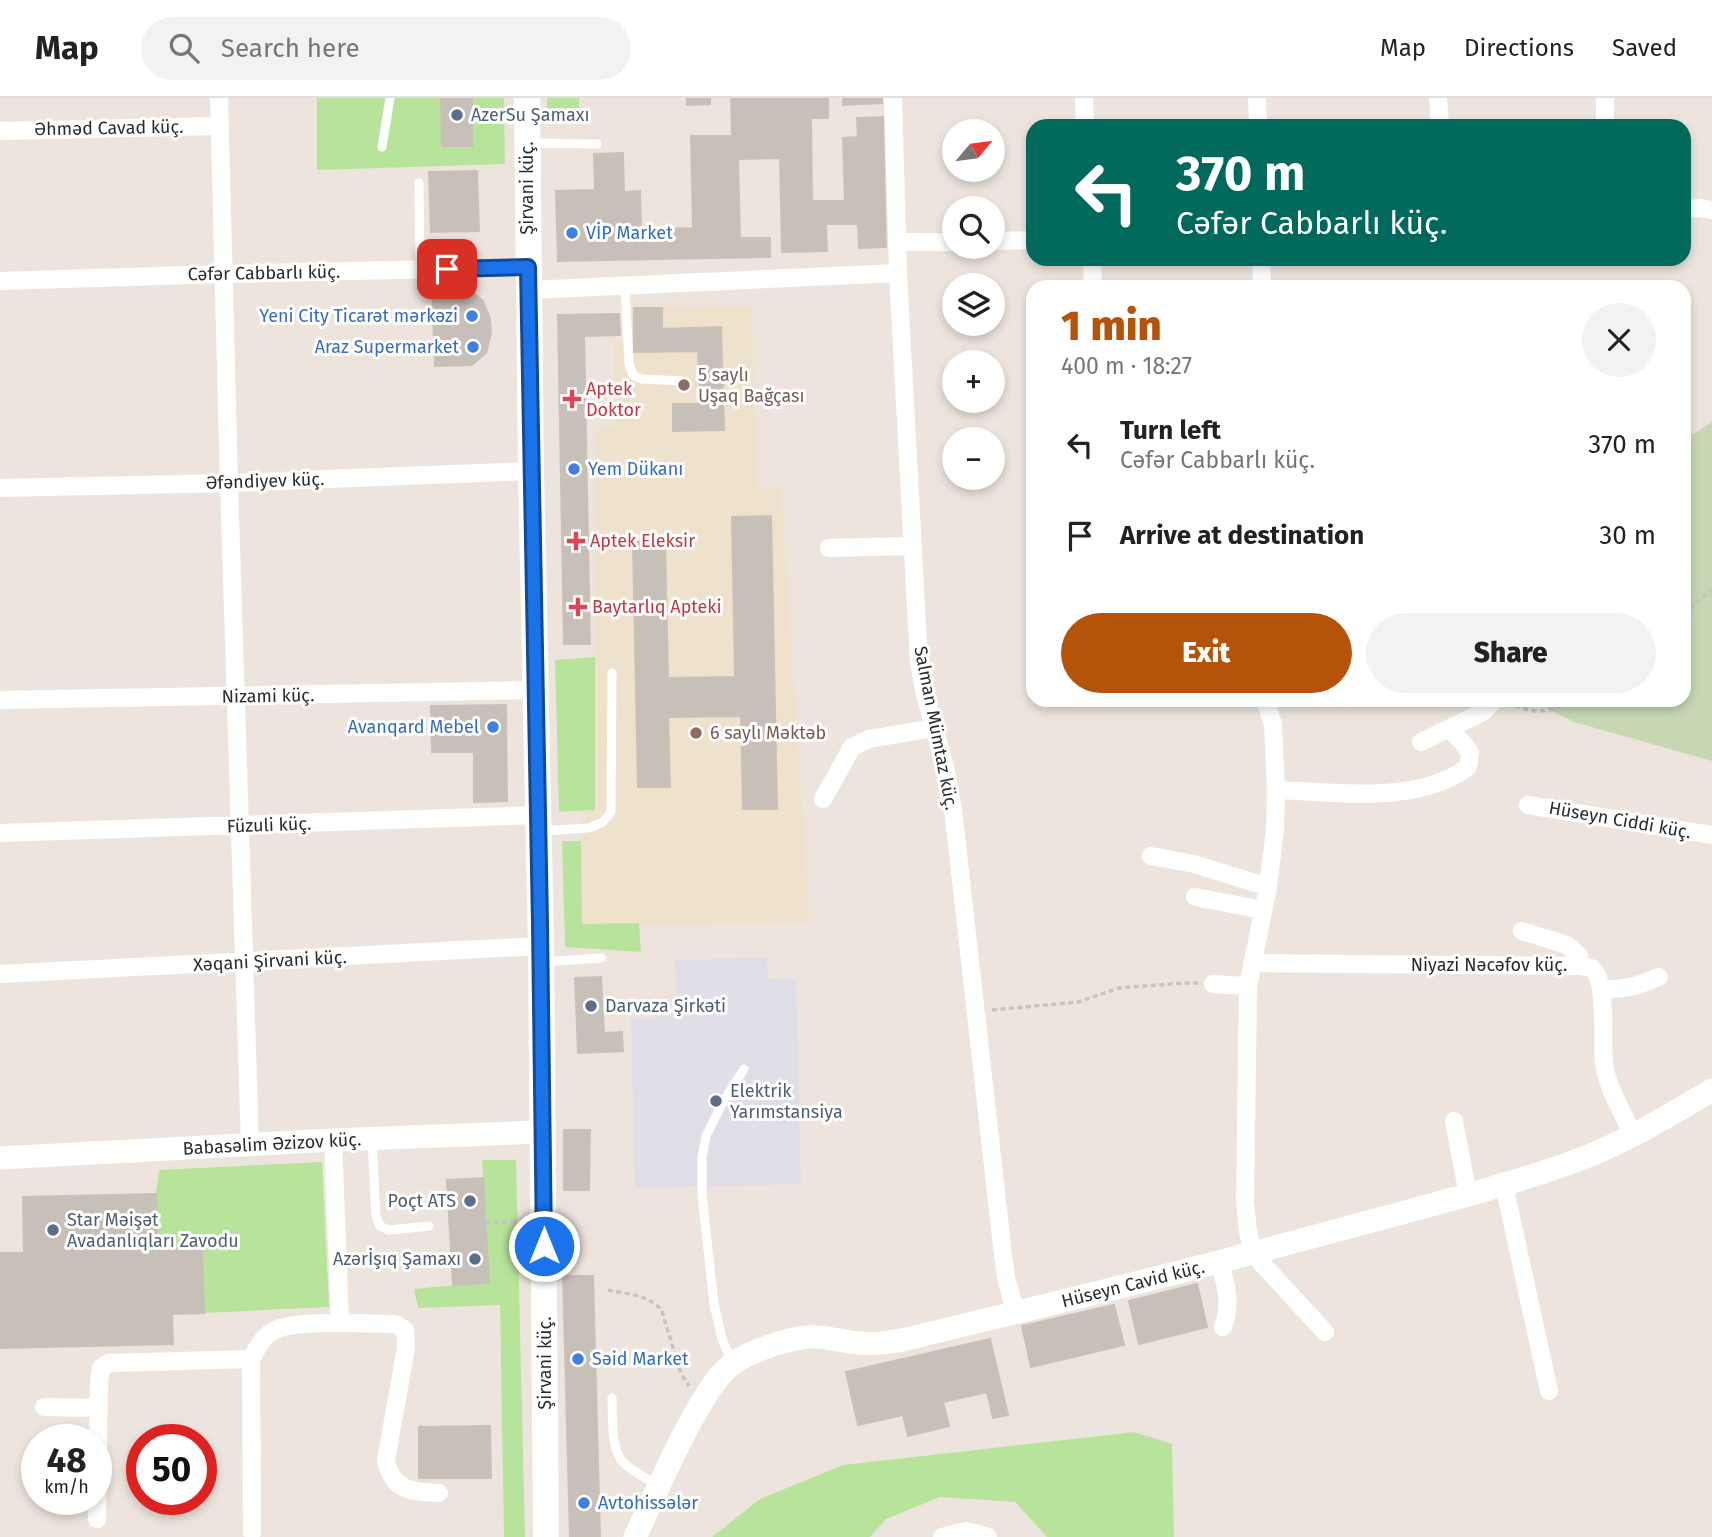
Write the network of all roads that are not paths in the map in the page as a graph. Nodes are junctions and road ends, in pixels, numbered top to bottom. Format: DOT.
graph roads {
  1 [pos="219,98"];
  2 [pos="390,98"];
  3 [pos="527,98"];
  4 [pos="893,98"];
  5 [pos="1084,98"];
  6 [pos="1257,98"];
  7 [pos="1438,98"];
  8 [pos="1605,98"];
  9 [pos="1085,119"];
  10 [pos="1258,119"];
  11 [pos="1440,119"];
  12 [pos="1605,119"];
  13 [pos="219,126"];
  14 [pos="0,131"];
  15 [pos="527,143"];
  16 [pos="597,144"];
  17 [pos="382,147"];
  18 [pos="419,183"];
  19 [pos="1691,209"];
  20 [pos="1712,210"];
  21 [pos="1026,240"];
  22 [pos="1005,241"];
  23 [pos="898,242"];
  24 [pos="942,242"];
  25 [pos="421,269"];
  26 [pos="898,273"];
  27 [pos="223,274"];
  28 [pos="528,278"];
  29 [pos="0,282"];
  30 [pos="625,286"];
  31 [pos="683,381"];
  32 [pos="531,471"];
  33 [pos="229,483"];
  34 [pos="0,488"];
  35 [pos="913,546"];
  36 [pos="829,548"];
  37 [pos="612,673"];
  38 [pos="536,690"];
  39 [pos="236,697"];
  40 [pos="0,700"];
  41 [pos="1267,707"];
  42 [pos="1488,707"];
  43 [pos="934,727"];
  44 [pos="1450,729"];
  45 [pos="1420,742"];
  46 [pos="1276,790"];
  47 [pos="823,799"];
  48 [pos="1528,805"];
  49 [pos="539,823"];
  50 [pos="240,826"];
  51 [pos="0,833"];
  52 [pos="1712,835"];
  53 [pos="1151,856"];
  54 [pos="1268,887"];
  55 [pos="1195,897"];
  56 [pos="1263,910"];
  57 [pos="1522,931"];
  58 [pos="541,954"];
  59 [pos="601,958"];
  60 [pos="243,962"];
  61 [pos="1252,963"];
  62 [pos="1581,966"];
  63 [pos="0,974"];
  64 [pos="1660,977"];
  65 [pos="1213,984"];
  66 [pos="1248,986"];
  67 [pos="1602,989"];
  68 [pos="744,1069"];
  69 [pos="1712,1090"];
  70 [pos="1454,1121"];
  71 [pos="543,1132"];
  72 [pos="1633,1135"];
  73 [pos="372,1139"];
  74 [pos="333,1140"];
  75 [pos="250,1145"];
  76 [pos="0,1158"];
  77 [pos="1504,1185"];
  78 [pos="1468,1195"];
  79 [pos="429,1226"];
  80 [pos="1253,1254"];
  81 [pos="1220,1263"];
  82 [pos="1016,1313"];
  83 [pos="340,1323"];
  84 [pos="1223,1327"];
  85 [pos="1325,1332"];
  86 [pos="251,1359"];
  87 [pos="733,1363"];
  88 [pos="1549,1391"];
  89 [pos="612,1398"];
  90 [pos="44,1407"];
  91 [pos="99,1408"];
  92 [pos="658,1486"];
  93 [pos="439,1493"];
  94 [pos="97,1520"];
  95 [pos="251,1532"];
  96 [pos="547,1537"];
  97 [pos="635,1537"];
  98 [pos="942,1537"];
  99 [pos="988,1537"];
  1 -- 13 [label="street"];
  2 -- 17 [label="lane"];
  3 -- 15 [label="main road, Şirvani küç."];
  4 -- 23 [label="street, Salman Mümtaz küç."];
  5 -- 9 [label="street"];
  6 -- 10 [label="street"];
  7 -- 11 [label="street"];
  8 -- 12 [label="street"];
  13 -- 14 [label="street, Əhməd Cavad küç."];
  13 -- 27 [label="street"];
  15 -- 16 [label="lane"];
  15 -- 28 [label="main road, Şirvani küç."];
  18 -- 25 [label="lane"];
  19 -- 20 [label="street"];
  21 -- 22 [label="street"];
  23 -- 24 [label="street"];
  23 -- 26 [label="street, Salman Mümtaz küç."];
  25 -- 27 [label="street, Cəfər Cabbarlı küç."];
  25 -- 28 [label="street, Cəfər Cabbarlı küç."];
  26 -- 30 [label="street, Cəfər Cabbarlı küç."];
  26 -- 35 [label="street, Salman Mümtaz küç."];
  27 -- 29 [label="street, Cəfər Cabbarlı küç."];
  27 -- 33 [label="street"];
  28 -- 30 [label="street, Cəfər Cabbarlı küç."];
  28 -- 32 [label="main road, Şirvani küç."];
  30 -- 31 [label="lane"];
  32 -- 33 [label="street, Əfəndiyev küç."];
  32 -- 38 [label="main road, Şirvani küç."];
  33 -- 34 [label="street, Əfəndiyev küç."];
  33 -- 39 [label="street"];
  35 -- 36 [label="street"];
  35 -- 43 [label="street, Salman Mümtaz küç."];
  37 -- 49 [label="lane"];
  38 -- 39 [label="street, Nizami küç."];
  38 -- 49 [label="main road, Şirvani küç."];
  39 -- 40 [label="street, Nizami küç."];
  39 -- 50 [label="street"];
  41 -- 46 [label="street"];
  42 -- 44 [label="street"];
  43 -- 47 [label="street"];
  43 -- 82 [label="street, Salman Mümtaz küç."];
  44 -- 45 [label="street"];
  44 -- 46 [label="street"];
  46 -- 54 [label="street"];
  48 -- 52 [label="street, Hüseyn Ciddi küç."];
  49 -- 50 [label="street, Füzuli küç."];
  49 -- 58 [label="main road, Şirvani küç."];
  50 -- 51 [label="street, Füzuli küç."];
  50 -- 60 [label="street"];
  53 -- 54 [label="street"];
  54 -- 56 [label="street"];
  55 -- 56 [label="street"];
  56 -- 61 [label="street"];
  57 -- 62 [label="street"];
  58 -- 59 [label="lane"];
  58 -- 60 [label="street, Xəqani Şirvani küç."];
  58 -- 71 [label="main road, Şirvani küç."];
  60 -- 63 [label="street, Xəqani Şirvani küç."];
  60 -- 75 [label="street"];
  61 -- 62 [label="street, Niyazi Nəcəfov küç."];
  61 -- 66 [label="street"];
  62 -- 67 [label="street, Niyazi Nəcəfov küç."];
  64 -- 67 [label="street"];
  65 -- 66 [label="street"];
  66 -- 80 [label="street"];
  67 -- 72 [label="street"];
  68 -- 87 [label="lane"];
  69 -- 72 [label="street, Hüseyn Cavid küç."];
  70 -- 78 [label="street"];
  71 -- 73 [label="street, Babasəlim Əzizov küç."];
  71 -- 96 [label="main road, Şirvani küç."];
  72 -- 77 [label="street, Hüseyn Cavid küç."];
  73 -- 74 [label="street, Babasəlim Əzizov küç."];
  73 -- 79 [label="lane"];
  74 -- 75 [label="street, Babasəlim Əzizov küç."];
  74 -- 83 [label="street"];
  75 -- 76 [label="street, Babasəlim Əzizov küç."];
  77 -- 78 [label="street, Hüseyn Cavid küç."];
  77 -- 88 [label="street"];
  78 -- 80 [label="street, Hüseyn Cavid küç."];
  80 -- 81 [label="street, Hüseyn Cavid küç."];
  80 -- 85 [label="street"];
  81 -- 82 [label="street, Hüseyn Cavid küç."];
  81 -- 84 [label="street"];
  82 -- 87 [label="street, Hüseyn Cavid küç."];
  83 -- 86 [label="street"];
  83 -- 93 [label="street"];
  86 -- 91 [label="street"];
  86 -- 95 [label="street"];
  87 -- 92 [label="street, Hüseyn Cavid küç."];
  89 -- 92 [label="lane"];
  90 -- 91 [label="street"];
  91 -- 94 [label="street"];
  92 -- 97 [label="street, Hüseyn Cavid küç."];
  98 -- 99 [label="street"];
}
